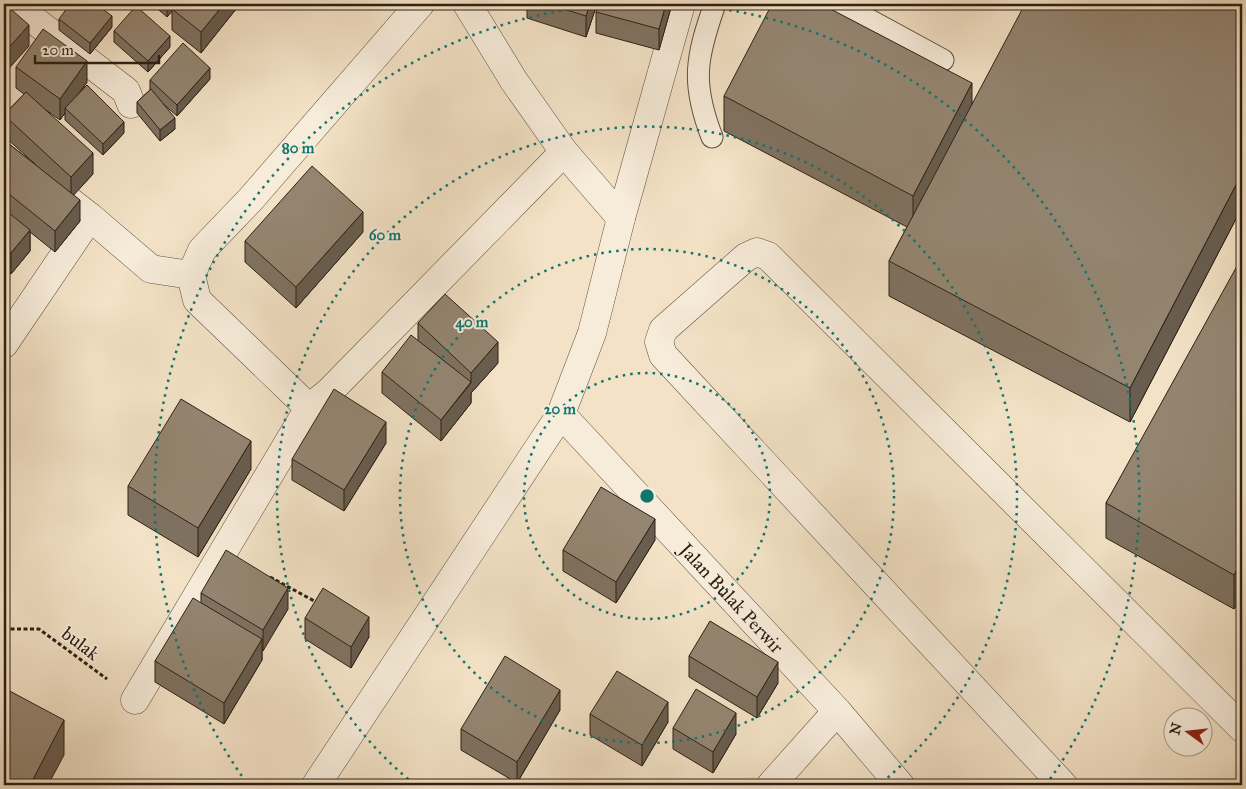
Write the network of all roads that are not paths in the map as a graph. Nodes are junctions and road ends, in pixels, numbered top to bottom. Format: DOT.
graph roads {
  1 [pos="13,4"];
  2 [pos="420,4"];
  3 [pos="468,4"];
  4 [pos="682,4"];
  5 [pos="715,4"];
  6 [pos="840,4"];
  7 [pos="943,60"];
  8 [pos="131,104"];
  9 [pos="712,137"];
  10 [pos="4,150"];
  11 [pos="564,152"];
  12 [pos="90,216"];
  13 [pos="621,218"];
  14 [pos="191,276"];
  15 [pos="4,344"];
  16 [pos="310,408"];
  17 [pos="561,414"];
  18 [pos="135,700"];
  19 [pos="837,711"];
  20 [pos="1242,728"];
  21 [pos="316,785"];
  22 [pos="771,785"];
  23 [pos="900,785"];
  24 [pos="1063,785"];
  1 -- 8 [label="street"];
  2 -- 14 [label="street"];
  3 -- 11 [label="street"];
  4 -- 13 [label="street"];
  5 -- 9 [label="lane"];
  6 -- 7 [label="lane"];
  10 -- 12 [label="street"];
  11 -- 13 [label="street"];
  11 -- 16 [label="street"];
  12 -- 14 [label="street"];
  12 -- 15 [label="street"];
  13 -- 17 [label="street"];
  14 -- 16 [label="street"];
  16 -- 18 [label="street"];
  17 -- 19 [label="street, Jalan Bulak Perwir"];
  17 -- 21 [label="street"];
  19 -- 22 [label="street"];
  19 -- 23 [label="street, Jalan Bulak Perwir"];
  20 -- 24 [label="street"];
}
